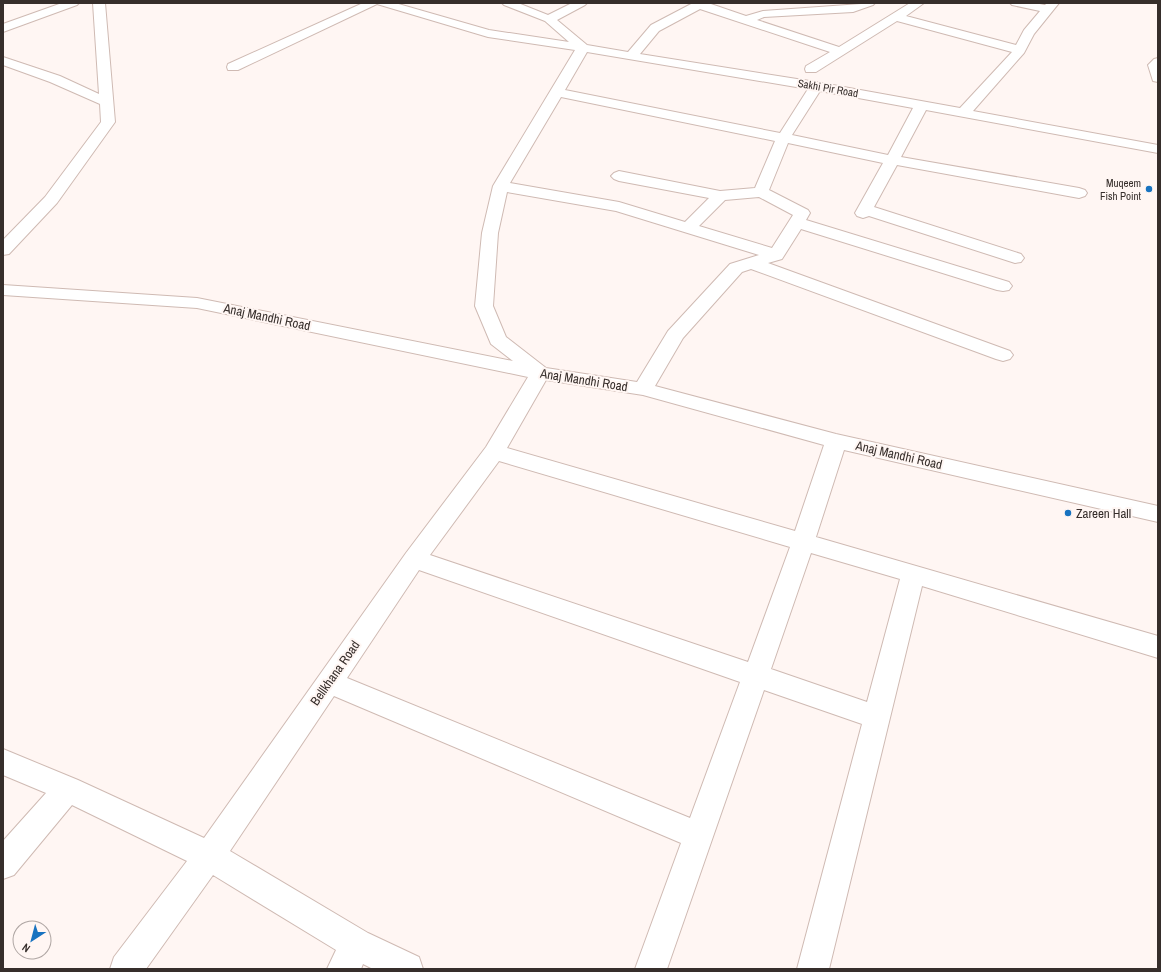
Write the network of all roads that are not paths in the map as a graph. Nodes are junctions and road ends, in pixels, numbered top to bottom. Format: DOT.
graph roads {
  1 [pos="73,3"];
  2 [pos="99,3"];
  3 [pos="372,3"];
  4 [pos="382,3"];
  5 [pos="508,3"];
  6 [pos="581,3"];
  7 [pos="869,3"];
  8 [pos="918,3"];
  9 [pos="1016,3"];
  10 [pos="701,4"];
  11 [pos="1050,6"];
  12 [pos="897,17"];
  13 [pos="549,19"];
  14 [pos="746,20"];
  15 [pos="5,26"];
  16 [pos="583,48"];
  17 [pos="1020,50"];
  18 [pos="840,51"];
  19 [pos="632,55"];
  20 [pos="3,61"];
  21 [pos="1158,62"];
  22 [pos="233,67"];
  23 [pos="811,69"];
  24 [pos="1158,78"];
  25 [pos="816,86"];
  26 [pos="557,92"];
  27 [pos="106,102"];
  28 [pos="922,105"];
  29 [pos="963,113"];
  30 [pos="783,139"];
  31 [pos="1158,149"];
  32 [pos="892,160"];
  33 [pos="619,176"];
  34 [pos="501,186"];
  35 [pos="761,192"];
  36 [pos="1079,193"];
  37 [pos="720,196"];
  38 [pos="796,222"];
  39 [pos="688,228"];
  40 [pos="3,250"];
  41 [pos="776,255"];
  42 [pos="1015,258"];
  43 [pos="752,263"];
  44 [pos="1003,286"];
  45 [pos="3,290"];
  46 [pos="1003,355"];
  47 [pos="540,373"];
  48 [pos="643,389"];
  49 [pos="836,441"];
  50 [pos="494,452"];
  51 [pos="1158,514"];
  52 [pos="802,542"];
  53 [pos="414,559"];
  54 [pos="913,574"];
  55 [pos="1158,647"];
  56 [pos="756,675"];
  57 [pos="328,682"];
  58 [pos="878,717"];
  59 [pos="3,762"];
  60 [pos="68,789"];
  61 [pos="699,836"];
  62 [pos="209,856"];
  63 [pos="3,864"];
  64 [pos="350,956"];
  65 [pos="126,969"];
  66 [pos="408,969"];
  67 [pos="651,969"];
  68 [pos="813,969"];
  1 -- 15 [label="street"];
  2 -- 27 [label="street"];
  3 -- 22 [label="street"];
  4 -- 16 [label="street, Sakhi Pir Road"];
  5 -- 13 [label="street"];
  6 -- 13 [label="street"];
  7 -- 14 [label="street"];
  8 -- 12 [label="street"];
  9 -- 11 [label="street"];
  10 -- 14 [label="street"];
  10 -- 19 [label="street"];
  11 -- 17 [label="street"];
  12 -- 17 [label="street"];
  12 -- 18 [label="street"];
  13 -- 16 [label="street"];
  14 -- 18 [label="street"];
  16 -- 19 [label="street, Sakhi Pir Road"];
  16 -- 26 [label="street"];
  17 -- 29 [label="street"];
  18 -- 23 [label="street"];
  19 -- 25 [label="street, Sakhi Pir Road"];
  20 -- 27 [label="street"];
  21 -- 24 [label="street"];
  25 -- 28 [label="street, Sakhi Pir Road"];
  25 -- 30 [label="street"];
  26 -- 30 [label="street"];
  26 -- 34 [label="street"];
  27 -- 40 [label="street"];
  28 -- 29 [label="street, Sakhi Pir Road"];
  28 -- 32 [label="street"];
  29 -- 31 [label="street, Sakhi Pir Road"];
  30 -- 32 [label="street"];
  30 -- 35 [label="street"];
  32 -- 36 [label="street"];
  32 -- 42 [label="street"];
  33 -- 37 [label="street"];
  34 -- 39 [label="street"];
  34 -- 47 [label="street"];
  35 -- 37 [label="street"];
  35 -- 38 [label="street"];
  37 -- 39 [label="street"];
  38 -- 41 [label="street"];
  38 -- 44 [label="street"];
  39 -- 41 [label="street"];
  41 -- 43 [label="street"];
  43 -- 46 [label="street"];
  43 -- 48 [label="street"];
  45 -- 47 [label="street, Anaj Mandhi Road"];
  47 -- 48 [label="street, Anaj Mandhi Road"];
  47 -- 50 [label="street, Bellkhana Road"];
  48 -- 49 [label="street, Anaj Mandhi Road"];
  49 -- 51 [label="street, Anaj Mandhi Road"];
  49 -- 52 [label="street"];
  50 -- 52 [label="street"];
  50 -- 53 [label="street, Bellkhana Road"];
  52 -- 54 [label="street"];
  52 -- 56 [label="street"];
  53 -- 56 [label="street"];
  53 -- 57 [label="street, Bellkhana Road"];
  54 -- 55 [label="street"];
  54 -- 58 [label="street"];
  56 -- 58 [label="street"];
  56 -- 61 [label="street"];
  57 -- 61 [label="street"];
  57 -- 62 [label="street, Bellkhana Road"];
  58 -- 68 [label="street"];
  59 -- 60 [label="street"];
  60 -- 62 [label="street"];
  60 -- 63 [label="street"];
  61 -- 67 [label="street"];
  62 -- 64 [label="street"];
  62 -- 65 [label="street, Bellkhana Road"];
  64 -- 66 [label="street"];
}
